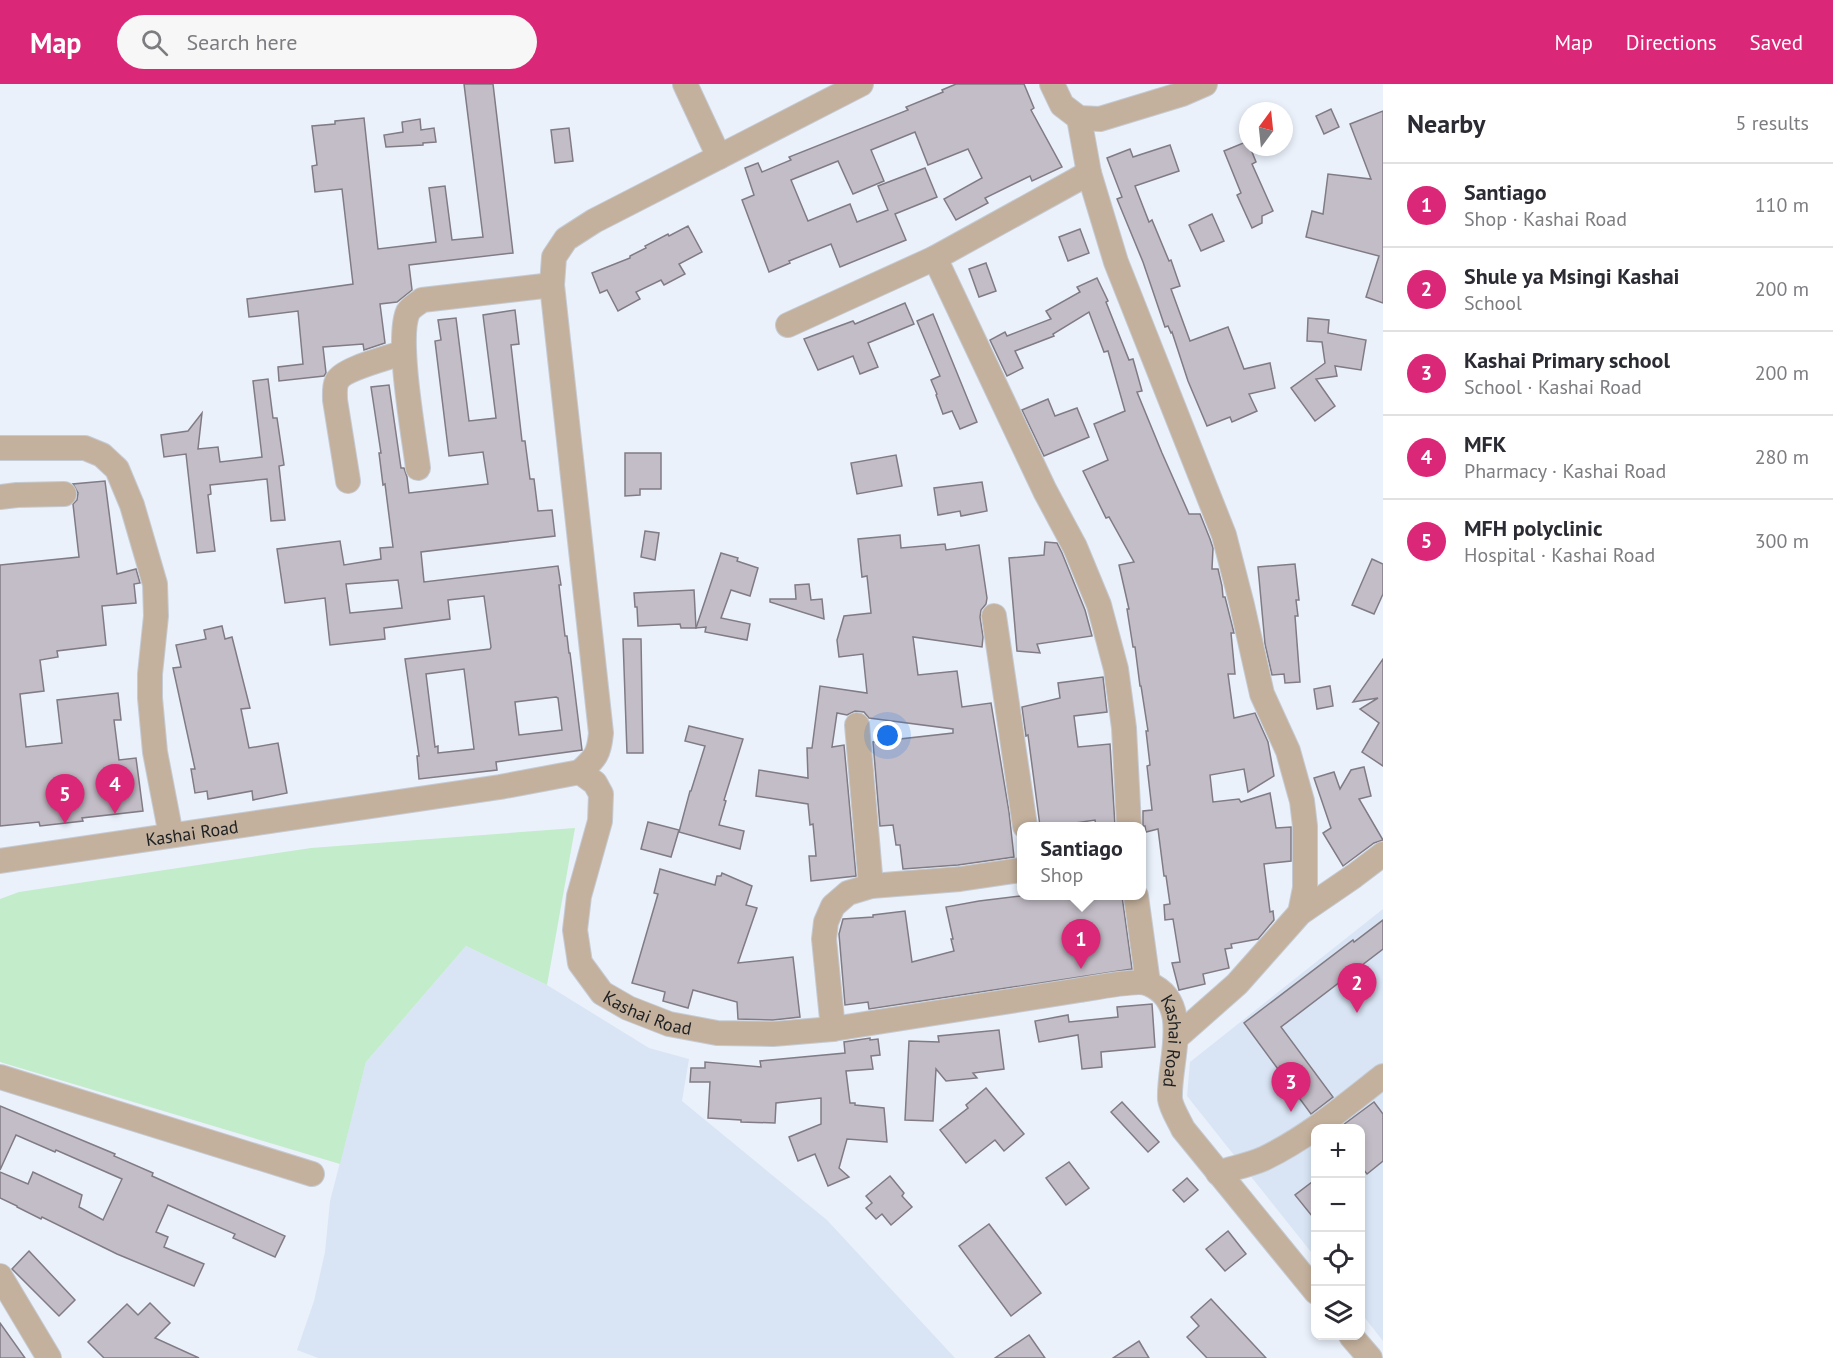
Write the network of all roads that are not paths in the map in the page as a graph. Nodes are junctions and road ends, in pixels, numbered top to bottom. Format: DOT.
graph roads {
  1 [pos="685,84"];
  2 [pos="861,84"];
  3 [pos="1052,84"];
  4 [pos="1205,84"];
  5 [pos="1079,118"];
  6 [pos="719,157"];
  7 [pos="1089,173"];
  8 [pos="935,258"];
  9 [pos="552,285"];
  10 [pos="788,325"];
  11 [pos="404,352"];
  12 [pos="0,448"];
  13 [pos="418,468"];
  14 [pos="348,481"];
  15 [pos="64,494"];
  16 [pos="0,497"];
  17 [pos="994,616"];
  18 [pos="857,725"];
  19 [pos="580,772"];
  20 [pos="1024,822"];
  21 [pos="1129,822"];
  22 [pos="171,836"];
  23 [pos="1383,854"];
  24 [pos="0,861"];
  25 [pos="1017,871"];
  26 [pos="871,886"];
  27 [pos="1137,900"];
  28 [pos="1300,912"];
  29 [pos="1148,983"];
  30 [pos="832,1029"];
  31 [pos="1177,1037"];
  32 [pos="1383,1076"];
  33 [pos="0,1077"];
  34 [pos="1218,1173"];
  35 [pos="312,1174"];
  36 [pos="0,1276"];
  37 [pos="1311,1286"];
  38 [pos="1355,1340"];
  39 [pos="49,1358"];
  40 [pos="1370,1358"];
  1 -- 6 [label="street"];
  2 -- 6 [label="street"];
  3 -- 5 [label="street"];
  4 -- 5 [label="street"];
  5 -- 7 [label="street"];
  6 -- 9 [label="street"];
  7 -- 8 [label="street"];
  7 -- 28 [label="street"];
  8 -- 10 [label="street"];
  8 -- 21 [label="street"];
  9 -- 11 [label="street"];
  9 -- 19 [label="street"];
  11 -- 13 [label="street"];
  11 -- 14 [label="street"];
  12 -- 22 [label="street"];
  15 -- 16 [label="street"];
  17 -- 20 [label="street"];
  18 -- 26 [label="street"];
  19 -- 22 [label="street, Kashai Road"];
  19 -- 30 [label="street, Kashai Road"];
  22 -- 24 [label="street, Kashai Road"];
  23 -- 28 [label="street"];
  25 -- 26 [label="street"];
  26 -- 30 [label="street"];
  27 -- 29 [label="street"];
  28 -- 31 [label="street"];
  29 -- 30 [label="street, Kashai Road"];
  29 -- 31 [label="street, Kashai Road"];
  31 -- 34 [label="street, Kashai Road"];
  32 -- 34 [label="street"];
  33 -- 35 [label="street"];
  34 -- 37 [label="street, Kashai Road"];
  36 -- 39 [label="street"];
  38 -- 40 [label="street"];
}
